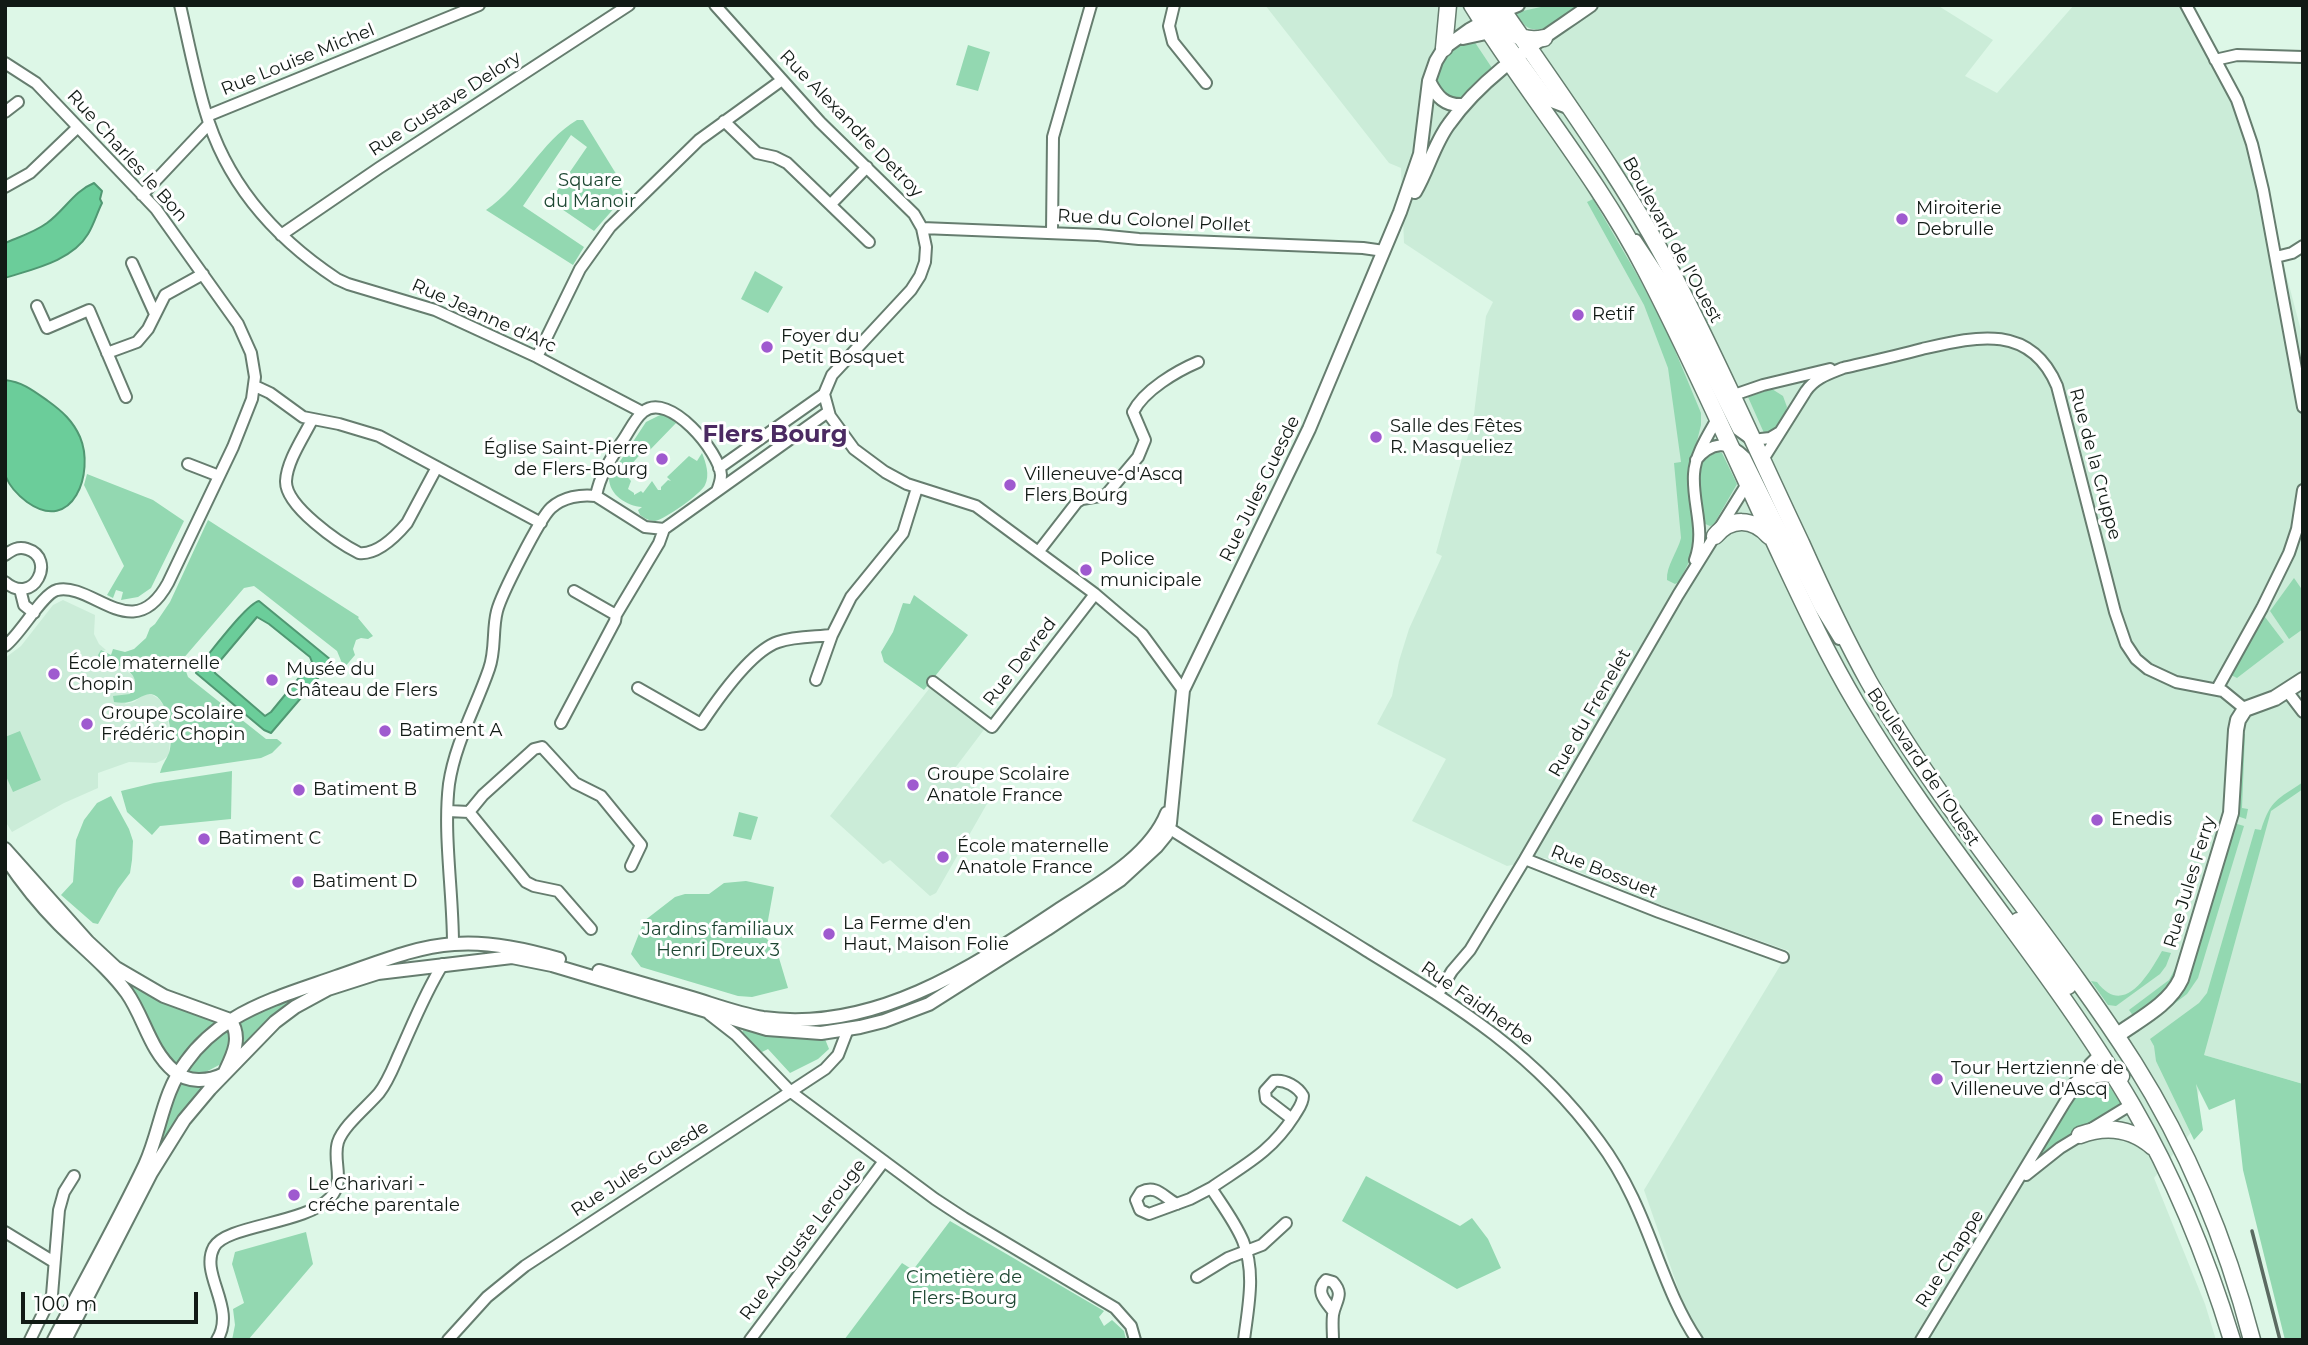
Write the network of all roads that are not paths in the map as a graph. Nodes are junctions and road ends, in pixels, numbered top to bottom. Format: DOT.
graph roads {
  1 [pos="180,5"];
  2 [pos="479,5"];
  3 [pos="629,5"];
  4 [pos="715,5"];
  5 [pos="1091,5"];
  6 [pos="1174,5"];
  7 [pos="1448,5"];
  8 [pos="1472,5"];
  9 [pos="1518,5"];
  10 [pos="1591,5"];
  11 [pos="2186,5"];
  12 [pos="1493,16"];
  13 [pos="1544,38"];
  14 [pos="1444,48"];
  15 [pos="1518,51"];
  16 [pos="2303,57"];
  17 [pos="2215,60"];
  18 [pos="5,63"];
  19 [pos="782,80"];
  20 [pos="1430,81"];
  21 [pos="1206,83"];
  22 [pos="18,102"];
  23 [pos="1463,105"];
  24 [pos="5,112"];
  25 [pos="208,120"];
  26 [pos="724,121"];
  27 [pos="78,127"];
  28 [pos="867,167"];
  29 [pos="5,187"];
  30 [pos="142,195"];
  31 [pos="831,204"];
  32 [pos="1401,212"];
  33 [pos="922,228"];
  34 [pos="1052,232"];
  35 [pos="281,235"];
  36 [pos="869,242"];
  37 [pos="2303,246"];
  38 [pos="1384,251"];
  39 [pos="2276,257"];
  40 [pos="132,263"];
  41 [pos="203,274"];
  42 [pos="37,306"];
  43 [pos="155,314"];
  44 [pos="107,353"];
  45 [pos="537,357"];
  46 [pos="1198,362"];
  47 [pos="1843,368"];
  48 [pos="255,386"];
  49 [pos="824,394"];
  50 [pos="126,397"];
  51 [pos="1724,406"];
  52 [pos="2303,407"];
  53 [pos="642,412"];
  54 [pos="828,412"];
  55 [pos="312,420"];
  56 [pos="1784,427"];
  57 [pos="1752,440"];
  58 [pos="1729,446"];
  59 [pos="1696,460"];
  60 [pos="188,464"];
  61 [pos="437,467"];
  62 [pos="719,468"];
  63 [pos="1754,473"];
  64 [pos="219,476"];
  65 [pos="917,488"];
  66 [pos="2303,490"];
  67 [pos="717,491"];
  68 [pos="596,496"];
  69 [pos="541,523"];
  70 [pos="664,529"];
  71 [pos="1715,536"];
  72 [pos="1774,541"];
  73 [pos="1039,551"];
  74 [pos="5,555"];
  75 [pos="5,582"];
  76 [pos="1685,583"];
  77 [pos="20,589"];
  78 [pos="574,591"];
  79 [pos="1095,594"];
  80 [pos="34,613"];
  81 [pos="616,615"];
  82 [pos="832,635"];
  83 [pos="5,646"];
  84 [pos="816,680"];
  85 [pos="2303,680"];
  86 [pos="933,682"];
  87 [pos="638,688"];
  88 [pos="2217,689"];
  89 [pos="1183,690"];
  90 [pos="2287,691"];
  91 [pos="2245,709"];
  92 [pos="2303,712"];
  93 [pos="561,723"];
  94 [pos="448,811"];
  95 [pos="468,812"];
  96 [pos="1165,826"];
  97 [pos="5,849"];
  98 [pos="1525,859"];
  99 [pos="10,865"];
  100 [pos="631,866"];
  101 [pos="592,929"];
  102 [pos="453,944"];
  103 [pos="1783,957"];
  104 [pos="443,964"];
  105 [pos="415,968"];
  106 [pos="430,987"];
  107 [pos="1438,994"];
  108 [pos="707,1012"];
  109 [pos="230,1020"];
  110 [pos="847,1023"];
  111 [pos="2108,1044"];
  112 [pos="178,1074"];
  113 [pos="224,1074"];
  114 [pos="2113,1074"];
  115 [pos="2075,1086"];
  116 [pos="791,1092"];
  117 [pos="2140,1097"];
  118 [pos="1292,1119"];
  119 [pos="2080,1135"];
  120 [pos="2157,1152"];
  121 [pos="884,1161"];
  122 [pos="74,1176"];
  123 [pos="1211,1188"];
  124 [pos="2010,1196"];
  125 [pos="1177,1204"];
  126 [pos="1286,1223"];
  127 [pos="5,1232"];
  128 [pos="1246,1251"];
  129 [pos="54,1262"];
  130 [pos="1197,1277"];
  131 [pos="1333,1311"];
  132 [pos="454,1337"];
  133 [pos="30,1340"];
  134 [pos="54,1340"];
  135 [pos="65,1340"];
  136 [pos="218,1340"];
  137 [pos="750,1340"];
  138 [pos="1135,1340"];
  139 [pos="1244,1340"];
  140 [pos="1333,1340"];
  141 [pos="1697,1340"];
  142 [pos="1921,1340"];
  143 [pos="2232,1340"];
  144 [pos="2252,1340"];
  1 -- 25 [label="street, Rue Jeanne d'Arc"];
  2 -- 25 [label="street, Rue Louise Michel"];
  3 -- 35 [label="street, Rue Gustave Delory"];
  4 -- 19 [label="street, Rue Alexandre Detroy"];
  5 -- 34 [label="street"];
  6 -- 21 [label="street"];
  7 -- 14 [label="main road"];
  8 -- 12 [label="main road, Boulevard de l'Ouest"];
  9 -- 12 [label="street"];
  10 -- 13 [label="street"];
  11 -- 17 [label="street"];
  12 -- 14 [label="street"];
  12 -- 15 [label="main road, Boulevard de l'Ouest"];
  12 -- 15 [label="main road"];
  13 -- 15 [label="main road"];
  14 -- 20 [label="street, Rue Jules Guesde"];
  15 -- 23 [label="street, Rue Jules Guesde"];
  15 -- 51 [label="main road, Boulevard de l'Ouest"];
  15 -- 51 [label="main road, Boulevard de l'Ouest"];
  16 -- 17 [label="street"];
  17 -- 39 [label="street"];
  18 -- 27 [label="street, Rue Charles le Bon"];
  19 -- 26 [label="street"];
  19 -- 28 [label="street, Rue Alexandre Detroy"];
  20 -- 23 [label="street"];
  20 -- 32 [label="street, Rue Jules Guesde"];
  22 -- 24 [label="street"];
  23 -- 32 [label="street, Rue Jules Guesde"];
  25 -- 30 [label="street, Rue Louise Michel"];
  25 -- 35 [label="street, Rue Jeanne d'Arc"];
  26 -- 31 [label="street"];
  26 -- 45 [label="street"];
  27 -- 29 [label="street"];
  27 -- 30 [label="street, Rue Charles le Bon"];
  28 -- 31 [label="street"];
  28 -- 33 [label="street, Rue Alexandre Detroy"];
  30 -- 41 [label="street, Rue Charles le Bon"];
  31 -- 36 [label="street"];
  32 -- 38 [label="street, Rue Jules Guesde"];
  33 -- 34 [label="street, Rue du Colonel Pollet"];
  33 -- 49 [label="street"];
  34 -- 38 [label="street, Rue du Colonel Pollet"];
  35 -- 45 [label="street, Rue Jeanne d'Arc"];
  37 -- 39 [label="street"];
  38 -- 89 [label="street, Rue Jules Guesde"];
  39 -- 52 [label="street"];
  40 -- 43 [label="street"];
  41 -- 43 [label="street"];
  41 -- 48 [label="street, Rue Charles le Bon"];
  42 -- 44 [label="street"];
  43 -- 44 [label="street"];
  44 -- 50 [label="street"];
  45 -- 53 [label="street, Rue Jeanne d'Arc"];
  46 -- 73 [label="street"];
  47 -- 51 [label="street, Rue de la Cruppe"];
  47 -- 56 [label="street, Rue de la Cruppe"];
  47 -- 88 [label="street, Rue de la Cruppe"];
  48 -- 55 [label="street"];
  48 -- 64 [label="street, Rue Charles le Bon"];
  49 -- 54 [label="street"];
  49 -- 62 [label="street"];
  51 -- 57 [label="main road, Boulevard de l'Ouest"];
  51 -- 58 [label="main road, Boulevard de l'Ouest"];
  51 -- 59 [label="street, Rue du Frenelet"];
  53 -- 62 [label="street, Rue Jeanne d'Arc"];
  53 -- 68 [label="street"];
  54 -- 65 [label="street"];
  54 -- 67 [label="street"];
  55 -- 61 [label="street"];
  55 -- 61 [label="street"];
  56 -- 57 [label="street"];
  56 -- 63 [label="street, Rue de la Cruppe"];
  57 -- 63 [label="main road, Boulevard de l'Ouest"];
  58 -- 59 [label="street"];
  58 -- 63 [label="main road, Boulevard de l'Ouest"];
  59 -- 76 [label="street, Rue du Frenelet"];
  60 -- 64 [label="street"];
  61 -- 69 [label="street"];
  62 -- 67 [label="street"];
  63 -- 71 [label="street, Rue du Frenelet"];
  63 -- 72 [label="main road, Boulevard de l'Ouest"];
  63 -- 111 [label="main road, Boulevard de l'Ouest"];
  64 -- 80 [label="street, Rue Charles le Bon"];
  65 -- 73 [label="street"];
  65 -- 82 [label="street"];
  66 -- 88 [label="street"];
  67 -- 70 [label="street"];
  68 -- 69 [label="street"];
  68 -- 70 [label="street"];
  69 -- 94 [label="street"];
  70 -- 81 [label="street"];
  71 -- 72 [label="main road"];
  71 -- 76 [label="street, Rue du Frenelet"];
  72 -- 111 [label="main road, Boulevard de l'Ouest"];
  73 -- 79 [label="street"];
  74 -- 77 [label="street"];
  75 -- 77 [label="street"];
  76 -- 98 [label="street, Rue du Frenelet"];
  77 -- 80 [label="street"];
  78 -- 81 [label="street"];
  79 -- 86 [label="street, Rue Devred"];
  79 -- 89 [label="street"];
  80 -- 83 [label="street, Rue Charles le Bon"];
  81 -- 93 [label="street"];
  82 -- 84 [label="street"];
  82 -- 87 [label="street"];
  85 -- 90 [label="main road"];
  88 -- 91 [label="street, Rue de la Cruppe"];
  89 -- 96 [label="street, Rue Jules Guesde"];
  90 -- 91 [label="main road"];
  90 -- 92 [label="street"];
  91 -- 111 [label="main road, Rue Jules Ferry"];
  94 -- 95 [label="street"];
  94 -- 102 [label="street"];
  95 -- 100 [label="street"];
  95 -- 101 [label="street"];
  96 -- 107 [label="street, Rue Faidherbe"];
  96 -- 110 [label="street, Rue Jules Guesde"];
  97 -- 99 [label="street"];
  98 -- 103 [label="street, Rue Bossuet"];
  98 -- 107 [label="street, Rue Bossuet"];
  99 -- 109 [label="street"];
  99 -- 112 [label="street"];
  102 -- 104 [label="street"];
  102 -- 109 [label="street"];
  102 -- 110 [label="street"];
  104 -- 105 [label="street"];
  104 -- 106 [label="street"];
  104 -- 108 [label="street"];
  105 -- 106 [label="street"];
  105 -- 113 [label="street"];
  106 -- 136 [label="street"];
  107 -- 141 [label="street, Rue Faidherbe"];
  108 -- 110 [label="street"];
  108 -- 116 [label="street"];
  109 -- 112 [label="street"];
  109 -- 113 [label="street"];
  110 -- 116 [label="street, Rue Jules Guesde"];
  111 -- 114 [label="main road, Boulevard de l'Ouest"];
  111 -- 115 [label="street, Rue Chappe"];
  111 -- 117 [label="main road, Boulevard de l'Ouest"];
  112 -- 113 [label="street"];
  112 -- 134 [label="street"];
  113 -- 135 [label="street"];
  114 -- 115 [label="main road"];
  114 -- 117 [label="main road, Boulevard de l'Ouest"];
  115 -- 124 [label="street, Rue Chappe"];
  116 -- 121 [label="street"];
  116 -- 132 [label="street, Rue Jules Guesde"];
  117 -- 119 [label="street, Rue Chappe"];
  117 -- 120 [label="main road, Boulevard de l'Ouest"];
  117 -- 144 [label="main road"];
  118 -- 123 [label="street"];
  119 -- 120 [label="main road"];
  119 -- 124 [label="street, Rue Chappe"];
  120 -- 143 [label="main road, Boulevard de l'Ouest"];
  121 -- 137 [label="street, Rue Auguste Lerouge"];
  121 -- 138 [label="street"];
  122 -- 129 [label="street"];
  123 -- 125 [label="street"];
  123 -- 128 [label="street"];
  124 -- 142 [label="street, Rue Chappe"];
  126 -- 128 [label="street"];
  127 -- 129 [label="street"];
  128 -- 130 [label="street"];
  128 -- 139 [label="street"];
  129 -- 133 [label="street"];
  131 -- 140 [label="street"];
}
